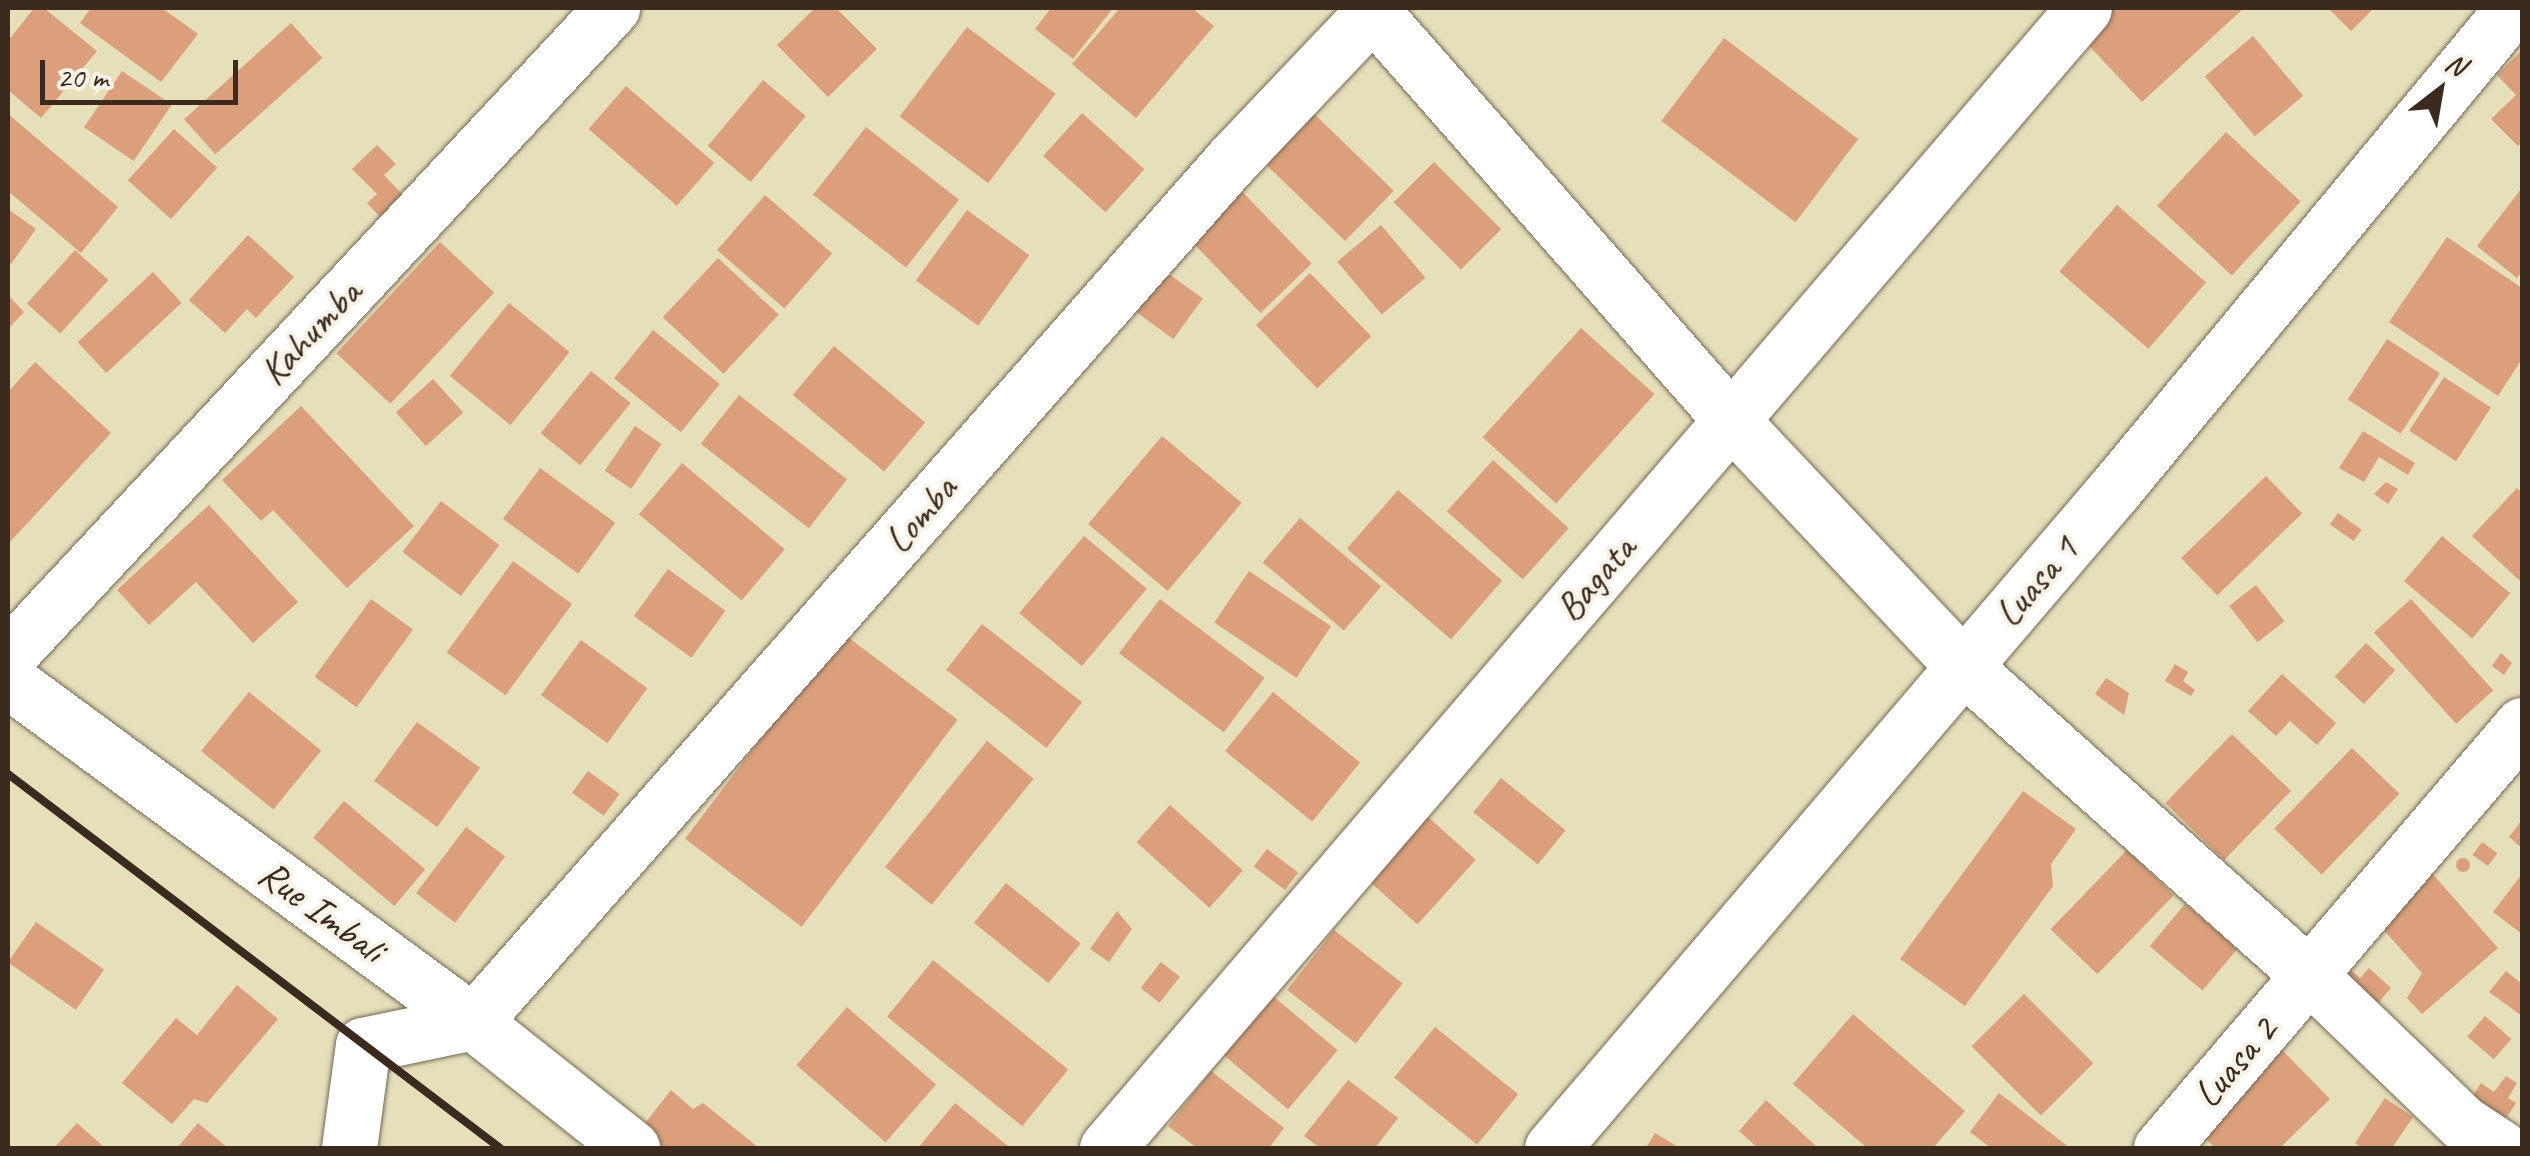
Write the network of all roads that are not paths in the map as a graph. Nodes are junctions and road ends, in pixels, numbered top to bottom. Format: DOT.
graph roads {
  1 [pos="612,8"];
  2 [pos="2084,8"];
  3 [pos="2513,8"];
  4 [pos="1374,9"];
  5 [pos="1731,420"];
  6 [pos="8,656"];
  7 [pos="1963,666"];
  8 [pos="8,680"];
  9 [pos="2522,726"];
  10 [pos="2310,975"];
  11 [pos="473,1022"];
  12 [pos="349,1148"];
  13 [pos="632,1148"];
  14 [pos="1107,1148"];
  15 [pos="1552,1148"];
  16 [pos="2161,1148"];
  17 [pos="2501,1148"];
  1 -- 6 [label="street, Kahumba"];
  2 -- 5 [label="street, Bagata"];
  3 -- 7 [label="street, Luasa 1"];
  4 -- 5 [label="street"];
  4 -- 11 [label="street, Lomba"];
  5 -- 7 [label="street"];
  5 -- 14 [label="street, Bagata"];
  7 -- 10 [label="street"];
  7 -- 15 [label="street, Luasa 1"];
  8 -- 11 [label="street, Rue Imbali"];
  9 -- 10 [label="street, Luasa 2"];
  10 -- 16 [label="street, Luasa 2"];
  10 -- 17 [label="street"];
  11 -- 12 [label="street"];
  11 -- 13 [label="street, Rue Imbali"];
}
